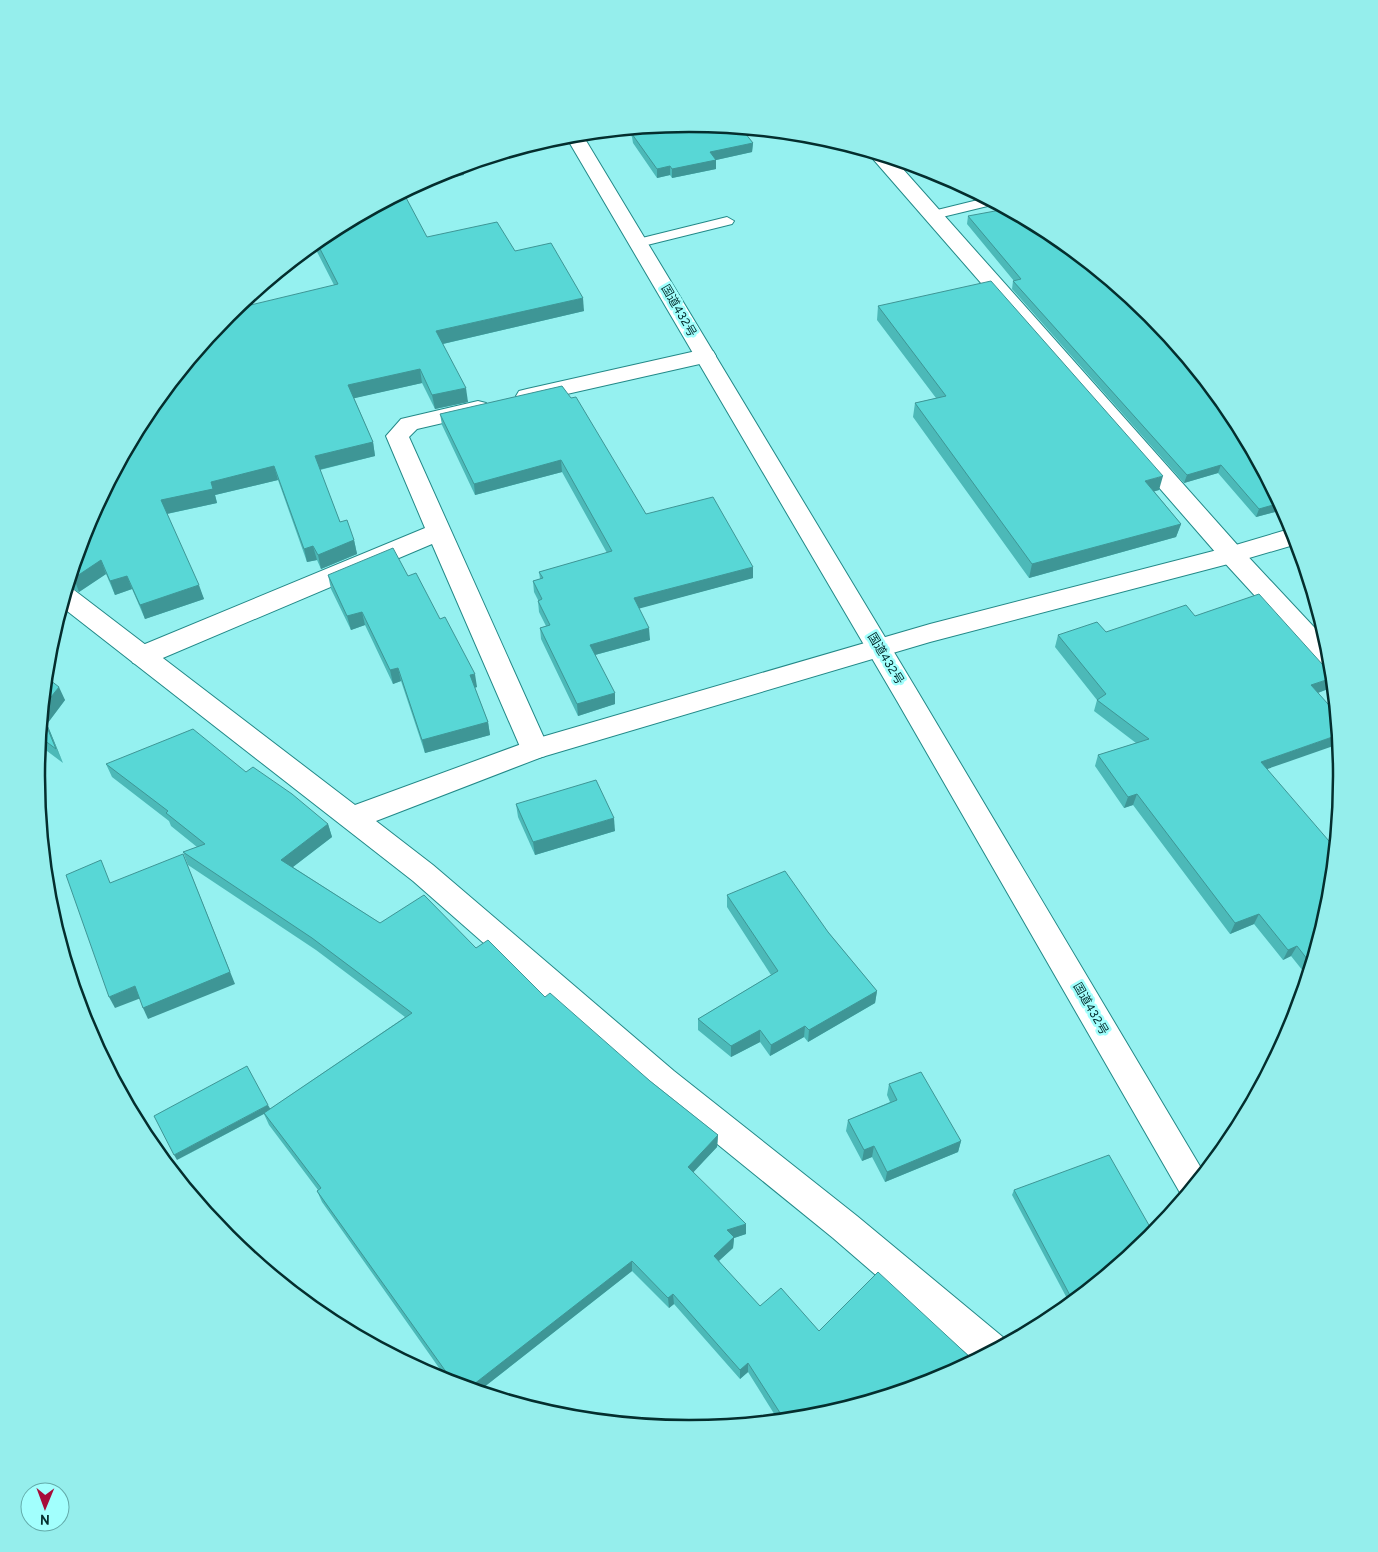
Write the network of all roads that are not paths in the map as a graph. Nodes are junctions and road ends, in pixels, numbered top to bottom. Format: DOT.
graph roads {
  1 [pos="578,142"];
  2 [pos="888,163"];
  3 [pos="983,203"];
  4 [pos="934,215"];
  5 [pos="727,221"];
  6 [pos="639,243"];
  7 [pos="705,356"];
  8 [pos="438,532"];
  9 [pos="1287,538"];
  10 [pos="1232,555"];
  11 [pos="70,600"];
  12 [pos="878,648"];
  13 [pos="1321,651"];
  14 [pos="142,656"];
  15 [pos="536,749"];
  16 [pos="352,818"];
  17 [pos="1190,1180"];
  18 [pos="987,1347"];
  1 -- 6 [label="main road, 国道432号"];
  2 -- 4 [label="main road"];
  3 -- 4 [label="lane"];
  4 -- 10 [label="main road"];
  5 -- 6 [label="lane"];
  6 -- 7 [label="main road, 国道432号"];
  7 -- 8 [label="main road"];
  7 -- 12 [label="main road, 国道432号"];
  8 -- 14 [label="main road"];
  8 -- 15 [label="main road"];
  9 -- 10 [label="main road"];
  10 -- 12 [label="main road"];
  10 -- 13 [label="main road"];
  11 -- 14 [label="main road"];
  12 -- 15 [label="main road"];
  12 -- 17 [label="main road, 国道432号"];
  14 -- 16 [label="main road"];
  15 -- 16 [label="main road"];
  16 -- 18 [label="main road"];
}
